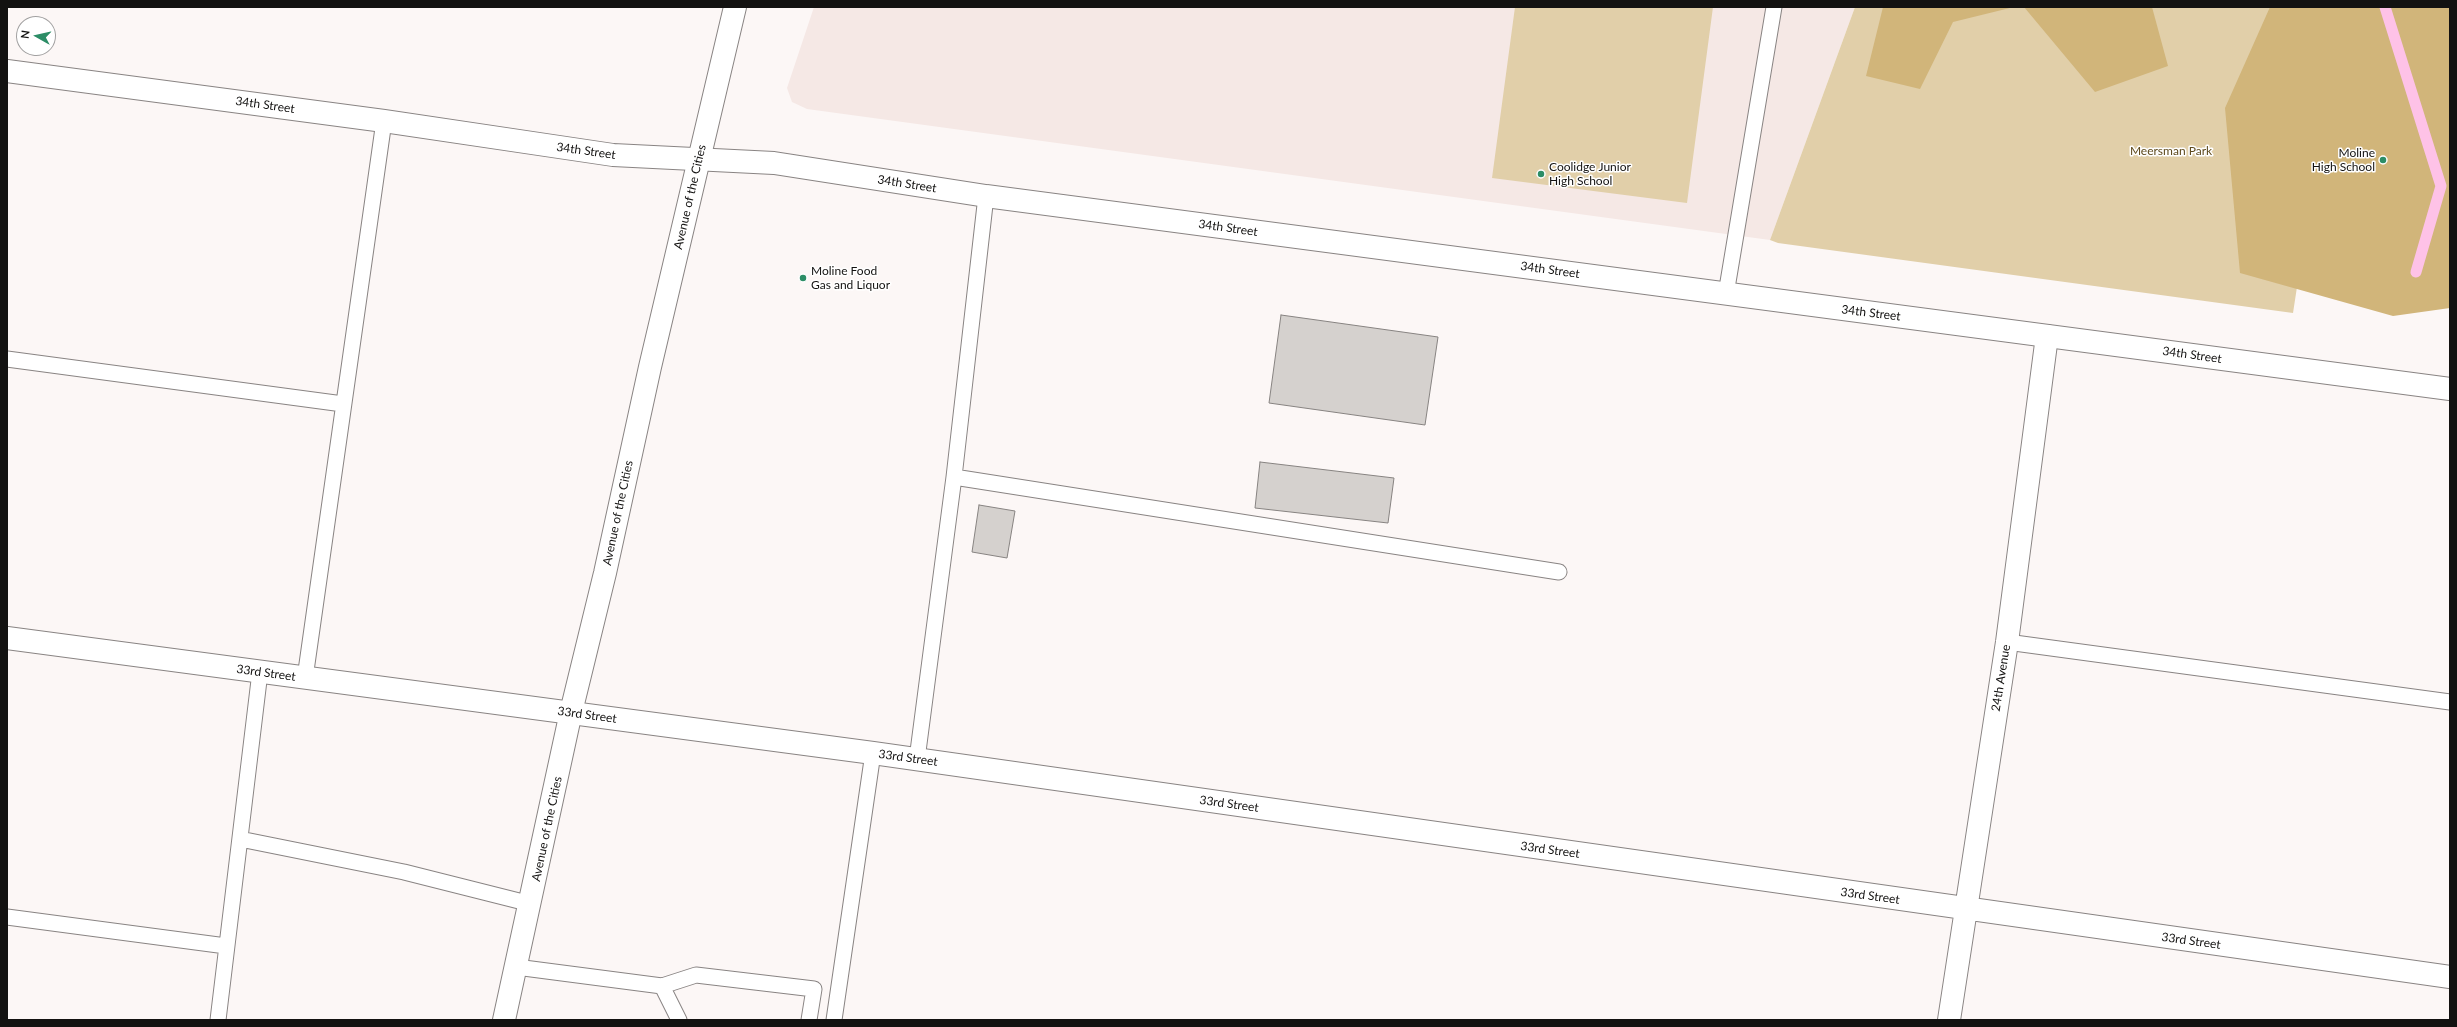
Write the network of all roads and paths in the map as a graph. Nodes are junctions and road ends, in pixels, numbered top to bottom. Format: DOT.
graph roads {
  1 [pos="735,7"];
  2 [pos="1774,7"];
  3 [pos="7,71"];
  4 [pos="384,121"];
  5 [pos="698,158"];
  6 [pos="986,196"];
  7 [pos="1726,294"];
  8 [pos="2047,336"];
  9 [pos="7,359"];
  10 [pos="2450,390"];
  11 [pos="343,404"];
  12 [pos="954,476"];
  13 [pos="1559,572"];
  14 [pos="7,638"];
  15 [pos="2007,642"];
  16 [pos="260,672"];
  17 [pos="305,678"];
  18 [pos="2450,702"];
  19 [pos="571,712"];
  20 [pos="873,753"];
  21 [pos="918,759"];
  22 [pos="240,839"];
  23 [pos="531,904"];
  24 [pos="1965,909"];
  25 [pos="7,917"];
  26 [pos="226,946"];
  27 [pos="516,967"];
  28 [pos="2450,977"];
  29 [pos="662,986"];
  30 [pos="218,1020"];
  31 [pos="504,1020"];
  32 [pos="679,1020"];
  33 [pos="809,1020"];
  34 [pos="834,1020"];
  35 [pos="1949,1020"];
  1 -- 5 [label="street, Avenue of the Cities"];
  2 -- 7 [label="lane"];
  3 -- 4 [label="street, 34th Street"];
  4 -- 5 [label="street, 34th Street"];
  4 -- 11 [label="lane"];
  5 -- 6 [label="street, 34th Street"];
  5 -- 19 [label="street, Avenue of the Cities"];
  6 -- 7 [label="street, 34th Street"];
  6 -- 12 [label="lane"];
  7 -- 8 [label="street, 34th Street"];
  8 -- 10 [label="street, 34th Street"];
  8 -- 15 [label="street, 24th Avenue"];
  9 -- 11 [label="lane"];
  11 -- 17 [label="lane"];
  12 -- 13 [label="lane"];
  12 -- 21 [label="lane"];
  14 -- 16 [label="street, 33rd Street"];
  15 -- 18 [label="lane"];
  15 -- 24 [label="street, 24th Avenue"];
  16 -- 17 [label="street, 33rd Street"];
  16 -- 22 [label="lane"];
  17 -- 19 [label="street, 33rd Street"];
  19 -- 20 [label="street, 33rd Street"];
  19 -- 23 [label="street, Avenue of the Cities"];
  20 -- 21 [label="street, 33rd Street"];
  20 -- 34 [label="lane"];
  21 -- 24 [label="street, 33rd Street"];
  22 -- 23 [label="lane"];
  22 -- 26 [label="lane"];
  23 -- 27 [label="street, Avenue of the Cities"];
  24 -- 28 [label="street, 33rd Street"];
  24 -- 35 [label="street, 24th Avenue"];
  25 -- 26 [label="lane"];
  26 -- 30 [label="lane"];
  27 -- 29 [label="lane"];
  27 -- 31 [label="street, Avenue of the Cities"];
  29 -- 32 [label="lane"];
  29 -- 33 [label="lane"];
}
